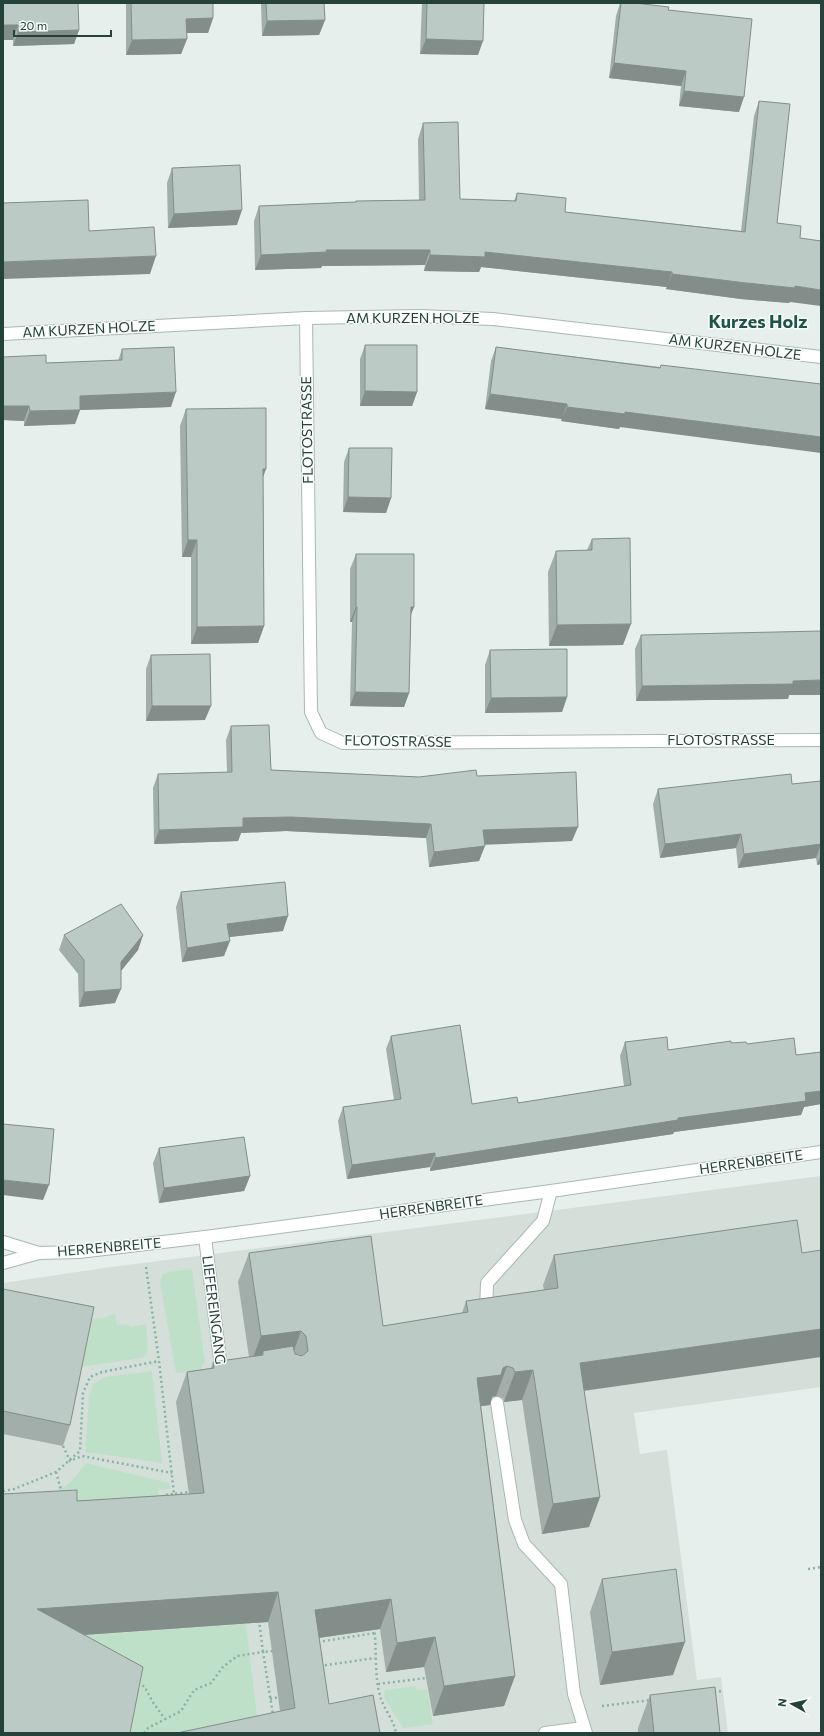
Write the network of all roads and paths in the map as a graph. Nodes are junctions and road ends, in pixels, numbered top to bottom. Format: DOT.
graph roads {
  1 [pos="306,318"];
  2 [pos="3,334"];
  3 [pos="821,357"];
  4 [pos="821,740"];
  5 [pos="821,1152"];
  6 [pos="551,1191"];
  7 [pos="205,1237"];
  8 [pos="3,1242"];
  9 [pos="143,1244"];
  10 [pos="39,1253"];
  11 [pos="3,1263"];
  12 [pos="485,1316"];
  13 [pos="159,1361"];
  14 [pos="237,1375"];
  15 [pos="497,1404"];
  16 [pos="63,1446"];
  17 [pos="70,1461"];
  18 [pos="56,1472"];
  19 [pos="172,1473"];
  20 [pos="3,1491"];
  21 [pos="196,1491"];
  22 [pos="62,1494"];
  23 [pos="174,1494"];
  24 [pos="165,1502"];
  25 [pos="821,1567"];
  26 [pos="808,1569"];
  27 [pos="259,1619"];
  28 [pos="374,1625"];
  29 [pos="375,1633"];
  30 [pos="311,1643"];
  31 [pos="272,1651"];
  32 [pos="263,1652"];
  33 [pos="375,1658"];
  34 [pos="317,1666"];
  35 [pos="426,1678"];
  36 [pos="133,1680"];
  37 [pos="378,1684"];
  38 [pos="723,1690"];
  39 [pos="708,1692"];
  40 [pos="279,1697"];
  41 [pos="270,1699"];
  42 [pos="654,1699"];
  43 [pos="598,1707"];
  44 [pos="273,1718"];
  45 [pos="166,1720"];
  46 [pos="584,1731"];
  47 [pos="144,1733"];
  48 [pos="396,1733"];
  49 [pos="545,1733"];
  1 -- 2 [label="street, AM KURZEN HOLZE"];
  1 -- 3 [label="street, AM KURZEN HOLZE"];
  1 -- 4 [label="street, FLOTOSTRASSE"];
  5 -- 6 [label="street, HERRENBREITE"];
  6 -- 7 [label="street, HERRENBREITE"];
  6 -- 12 [label="street"];
  7 -- 9 [label="street, HERRENBREITE"];
  7 -- 14 [label="street, LIEFEREINGANG"];
  8 -- 10 [label="street, HERRENBREITE"];
  9 -- 10 [label="street, HERRENBREITE"];
  9 -- 13 [label="path"];
  10 -- 11 [label="street, HERRENBREITE"];
  13 -- 17 [label="path"];
  13 -- 19 [label="path"];
  15 -- 46 [label="street"];
  16 -- 17 [label="path"];
  17 -- 18 [label="path"];
  17 -- 19 [label="path"];
  18 -- 20 [label="path"];
  18 -- 22 [label="path"];
  19 -- 23 [label="path"];
  21 -- 23 [label="path"];
  23 -- 24 [label="path"];
  25 -- 26 [label="path"];
  27 -- 32 [label="path"];
  28 -- 29 [label="path"];
  29 -- 30 [label="path"];
  29 -- 33 [label="path"];
  31 -- 32 [label="path"];
  32 -- 41 [label="path"];
  32 -- 45 [label="path"];
  33 -- 34 [label="path"];
  33 -- 37 [label="path"];
  35 -- 37 [label="path"];
  36 -- 45 [label="path"];
  37 -- 48 [label="path"];
  38 -- 39 [label="path"];
  40 -- 41 [label="path"];
  41 -- 44 [label="path"];
  42 -- 43 [label="path"];
  45 -- 47 [label="path"];
  46 -- 49 [label="street"];
}
